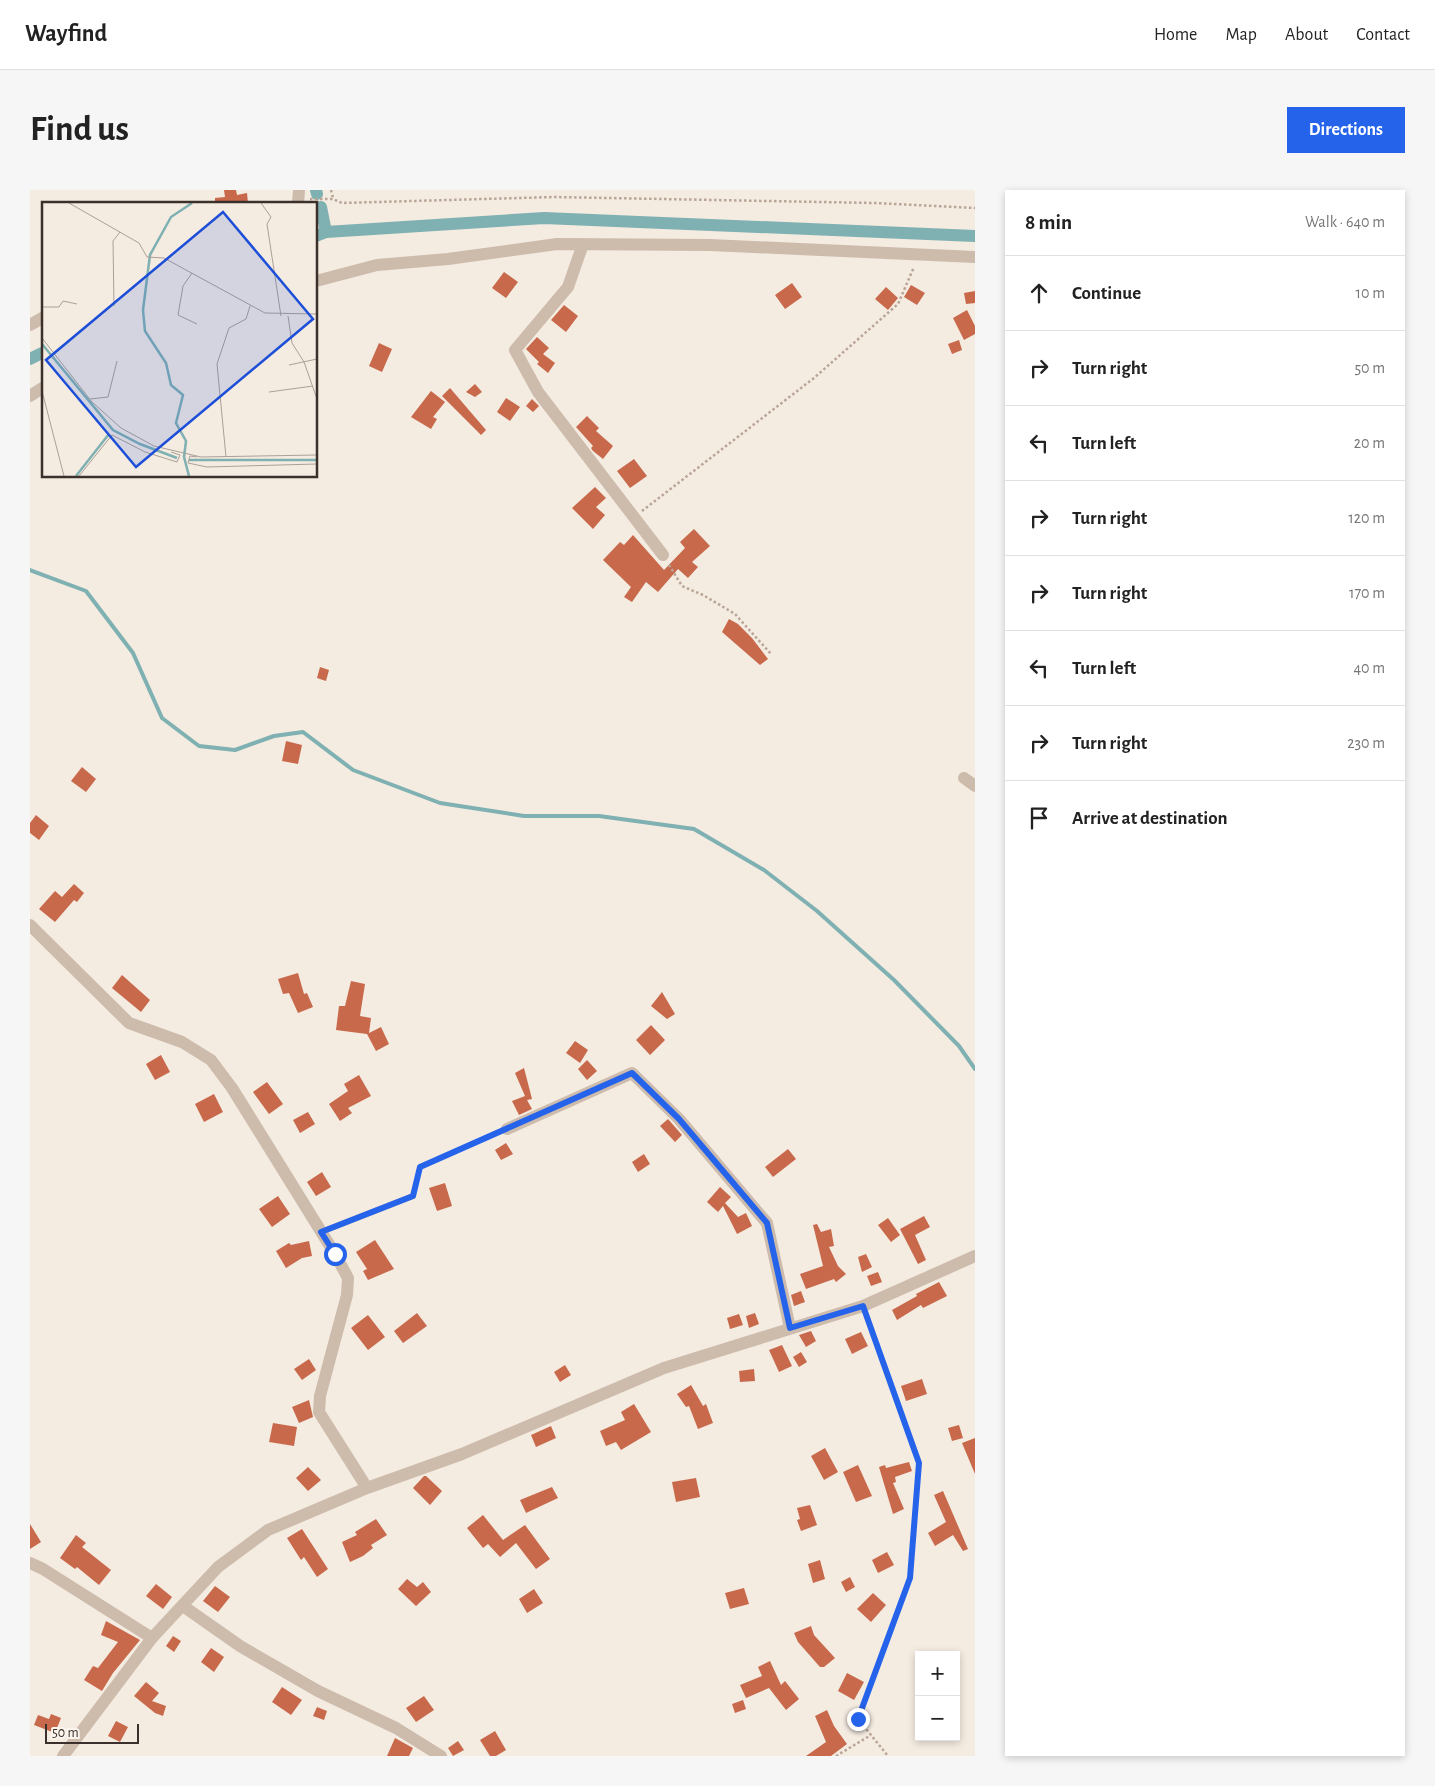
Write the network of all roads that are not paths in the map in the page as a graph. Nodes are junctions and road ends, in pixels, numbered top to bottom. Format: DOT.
graph roads {
  1 [pos="583,244"];
  2 [pos="975,257"];
  3 [pos="318,280"];
  4 [pos="42,318"];
  5 [pos="30,325"];
  6 [pos="42,388"];
  7 [pos="30,396"];
  8 [pos="663,555"];
  9 [pos="30,926"];
  10 [pos="507,1129"];
  11 [pos="413,1196"];
  12 [pos="321,1232"];
  13 [pos="975,1256"];
  14 [pos="790,1328"];
  15 [pos="367,1488"];
  16 [pos="30,1563"];
  17 [pos="183,1606"];
  18 [pos="152,1638"];
  19 [pos="63,1756"];
  20 [pos="441,1756"];
  1 -- 2 [label="street"];
  1 -- 3 [label="street"];
  1 -- 8 [label="street"];
  4 -- 5 [label="street"];
  6 -- 7 [label="street"];
  9 -- 12 [label="street"];
  10 -- 14 [label="street"];
  11 -- 12 [label="lane"];
  12 -- 15 [label="street"];
  13 -- 14 [label="street"];
  14 -- 15 [label="street"];
  15 -- 17 [label="street"];
  16 -- 18 [label="street"];
  17 -- 18 [label="street"];
  17 -- 20 [label="street"];
  18 -- 19 [label="street"];
}
